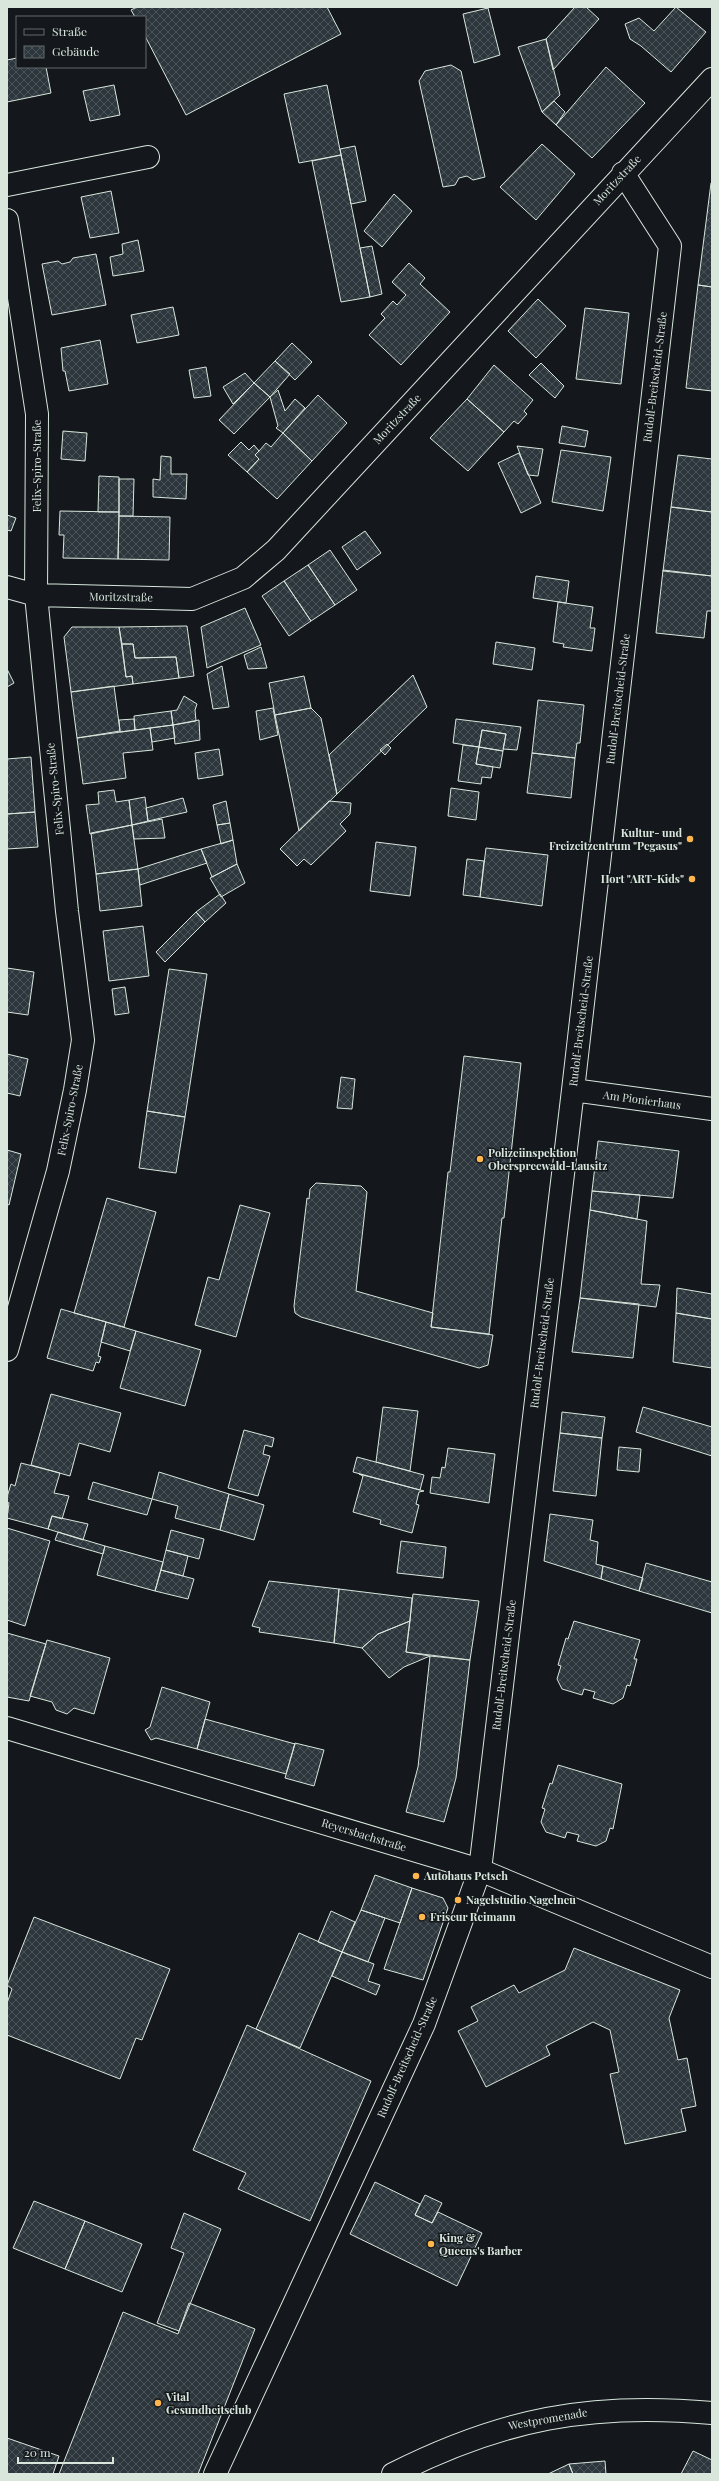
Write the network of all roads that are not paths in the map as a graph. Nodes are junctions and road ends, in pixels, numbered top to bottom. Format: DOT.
graph roads {
  1 [pos="712,79"];
  2 [pos="148,157"];
  3 [pos="623,173"];
  4 [pos="7,185"];
  5 [pos="7,220"];
  6 [pos="7,587"];
  7 [pos="36,595"];
  8 [pos="573,1090"];
  9 [pos="712,1109"];
  10 [pos="7,1350"];
  11 [pos="7,1728"];
  12 [pos="480,1870"];
  13 [pos="712,1967"];
  14 [pos="712,2413"];
  15 [pos="215,2474"];
  16 [pos="393,2474"];
  1 -- 3 [label="street, Moritzstraße"];
  2 -- 4 [label="street"];
  3 -- 7 [label="street, Moritzstraße"];
  3 -- 8 [label="street, Rudolf-Breitscheid-Straße"];
  5 -- 7 [label="street, Felix-Spiro-Straße"];
  6 -- 7 [label="street, Moritzstraße"];
  7 -- 10 [label="street, Felix-Spiro-Straße"];
  8 -- 9 [label="street, Am Pionierhaus"];
  8 -- 12 [label="street, Rudolf-Breitscheid-Straße"];
  11 -- 12 [label="street, Reyersbachstraße"];
  12 -- 13 [label="street, Reyersbachstraße"];
  12 -- 15 [label="street, Rudolf-Breitscheid-Straße"];
  14 -- 16 [label="street, Westpromenade"];
}
